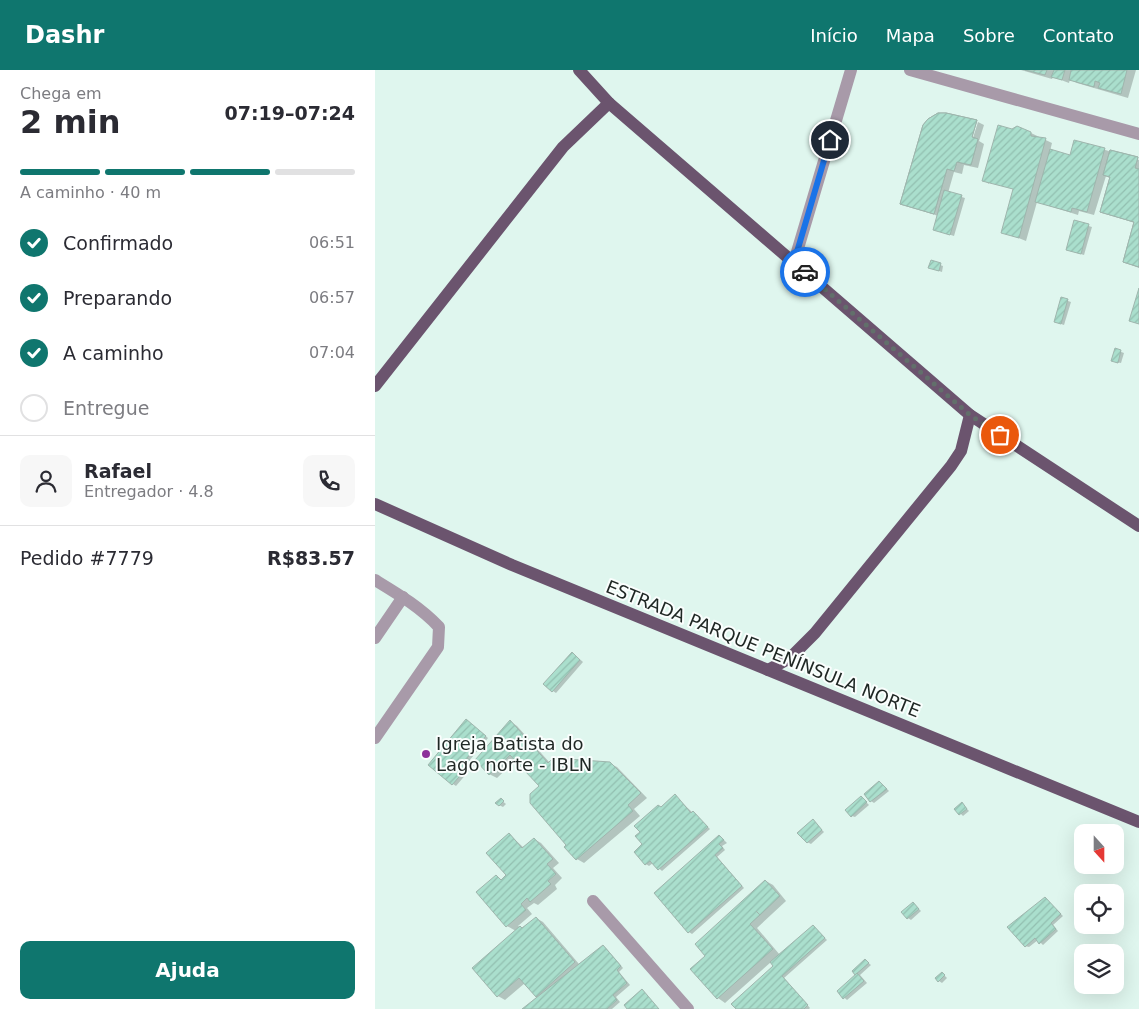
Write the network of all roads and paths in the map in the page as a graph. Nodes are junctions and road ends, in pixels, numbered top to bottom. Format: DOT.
graph roads {
  1 [pos="579,70"];
  2 [pos="851,70"];
  3 [pos="910,70"];
  4 [pos="609,103"];
  5 [pos="1139,134"];
  6 [pos="794,262"];
  7 [pos="375,386"];
  8 [pos="970,415"];
  9 [pos="377,506"];
  10 [pos="1139,526"];
  11 [pos="375,580"];
  12 [pos="403,596"];
  13 [pos="375,638"];
  14 [pos="768,670"];
  15 [pos="375,738"];
  16 [pos="1139,822"];
  17 [pos="593,901"];
  18 [pos="688,1009"];
  1 -- 4 [label="main road"];
  2 -- 6 [label="street"];
  3 -- 5 [label="street"];
  4 -- 6 [label="main road"];
  4 -- 7 [label="main road"];
  6 -- 8 [label="main road"];
  8 -- 10 [label="main road"];
  8 -- 14 [label="main road"];
  9 -- 14 [label="main road, ESTRADA PARQUE PENÍNSULA NORTE"];
  11 -- 12 [label="street"];
  12 -- 13 [label="street"];
  12 -- 15 [label="street"];
  14 -- 16 [label="main road, ESTRADA PARQUE PENÍNSULA NORTE"];
  17 -- 18 [label="street"];
}
